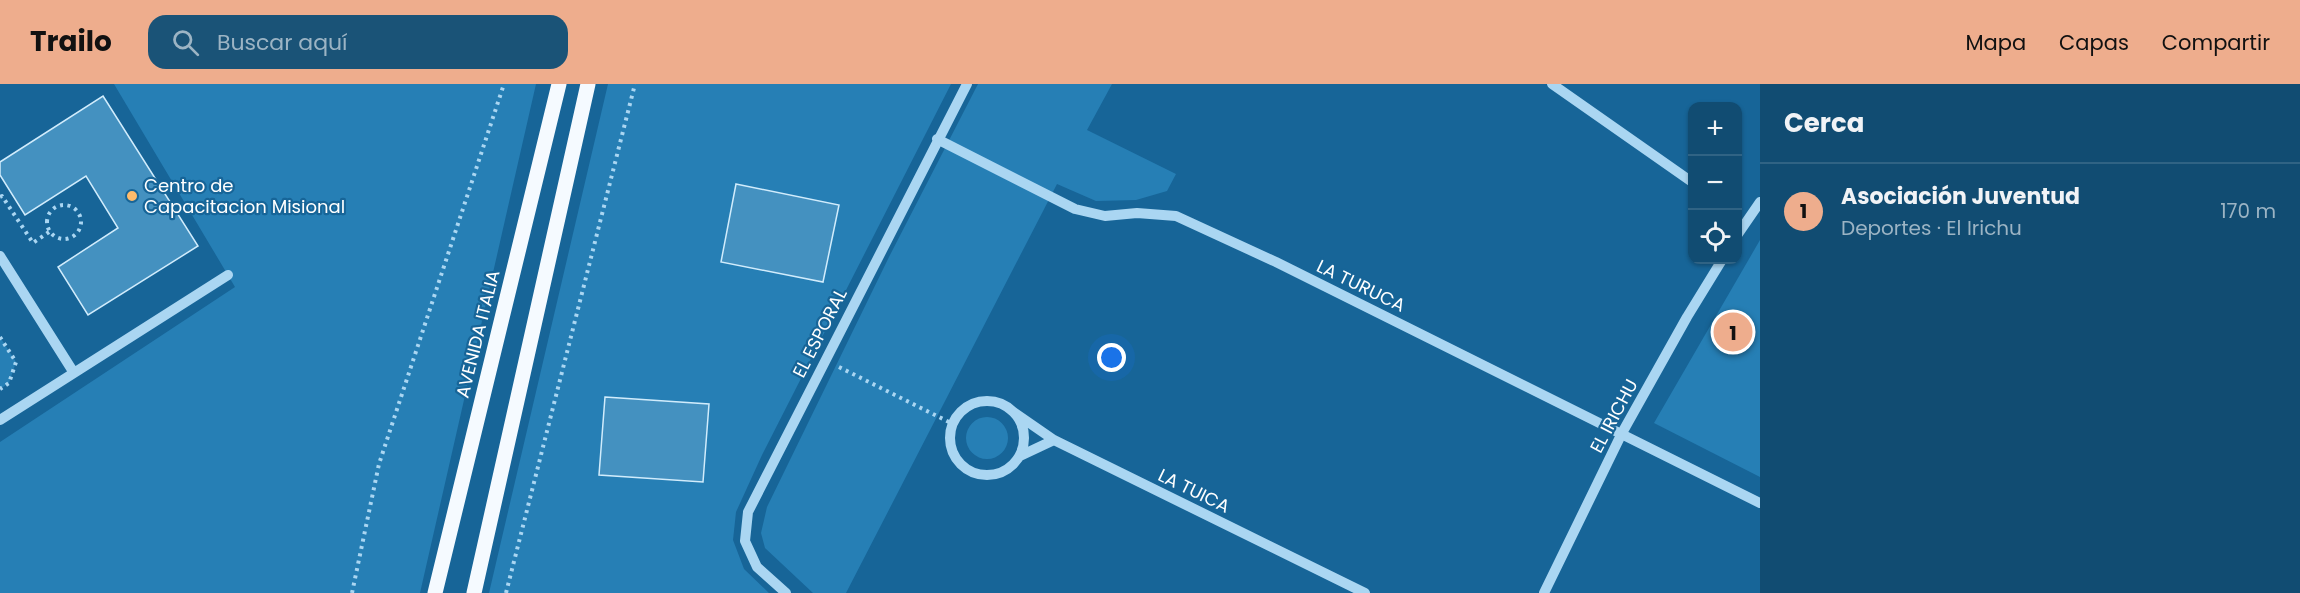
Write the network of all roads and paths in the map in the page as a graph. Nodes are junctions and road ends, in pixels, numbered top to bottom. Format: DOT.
graph roads {
  1 [pos="504,84"];
  2 [pos="559,84"];
  3 [pos="588,84"];
  4 [pos="635,84"];
  5 [pos="967,84"];
  6 [pos="1552,84"];
  7 [pos="937,139"];
  8 [pos="1688,179"];
  9 [pos="0,197"];
  10 [pos="1760,202"];
  11 [pos="1742,216"];
  12 [pos="49,232"];
  13 [pos="0,256"];
  14 [pos="1720,264"];
  15 [pos="228,275"];
  16 [pos="0,337"];
  17 [pos="825,360"];
  18 [pos="74,373"];
  19 [pos="0,389"];
  20 [pos="1012,411"];
  21 [pos="0,420"];
  22 [pos="952,424"];
  23 [pos="1622,433"];
  24 [pos="1054,440"];
  25 [pos="1020,456"];
  26 [pos="1760,503"];
  27 [pos="352,593"];
  28 [pos="435,593"];
  29 [pos="474,593"];
  30 [pos="506,593"];
  31 [pos="786,593"];
  32 [pos="1365,593"];
  33 [pos="1544,593"];
  1 -- 27 [label="path"];
  2 -- 28 [label="main road, AVENIDA ITALIA"];
  3 -- 29 [label="main road"];
  4 -- 30 [label="path"];
  5 -- 7 [label="street, EL ESPORAL"];
  6 -- 8 [label="street"];
  7 -- 17 [label="street, EL ESPORAL"];
  7 -- 23 [label="street, LA TURUCA"];
  9 -- 12 [label="path"];
  10 -- 11 [label="street"];
  12 -- 12 [label="path"];
  13 -- 18 [label="street"];
  14 -- 23 [label="street, EL IRICHU"];
  15 -- 18 [label="street"];
  16 -- 19 [label="path"];
  17 -- 22 [label="path"];
  17 -- 31 [label="street, EL ESPORAL"];
  18 -- 21 [label="street"];
  20 -- 22 [label="street, LA TUICA"];
  20 -- 24 [label="street, LA TUICA"];
  20 -- 25 [label="street"];
  22 -- 25 [label="street"];
  23 -- 26 [label="street, LA TURUCA"];
  23 -- 33 [label="street, EL IRICHU"];
  24 -- 25 [label="street"];
  24 -- 32 [label="street, LA TUICA"];
}
